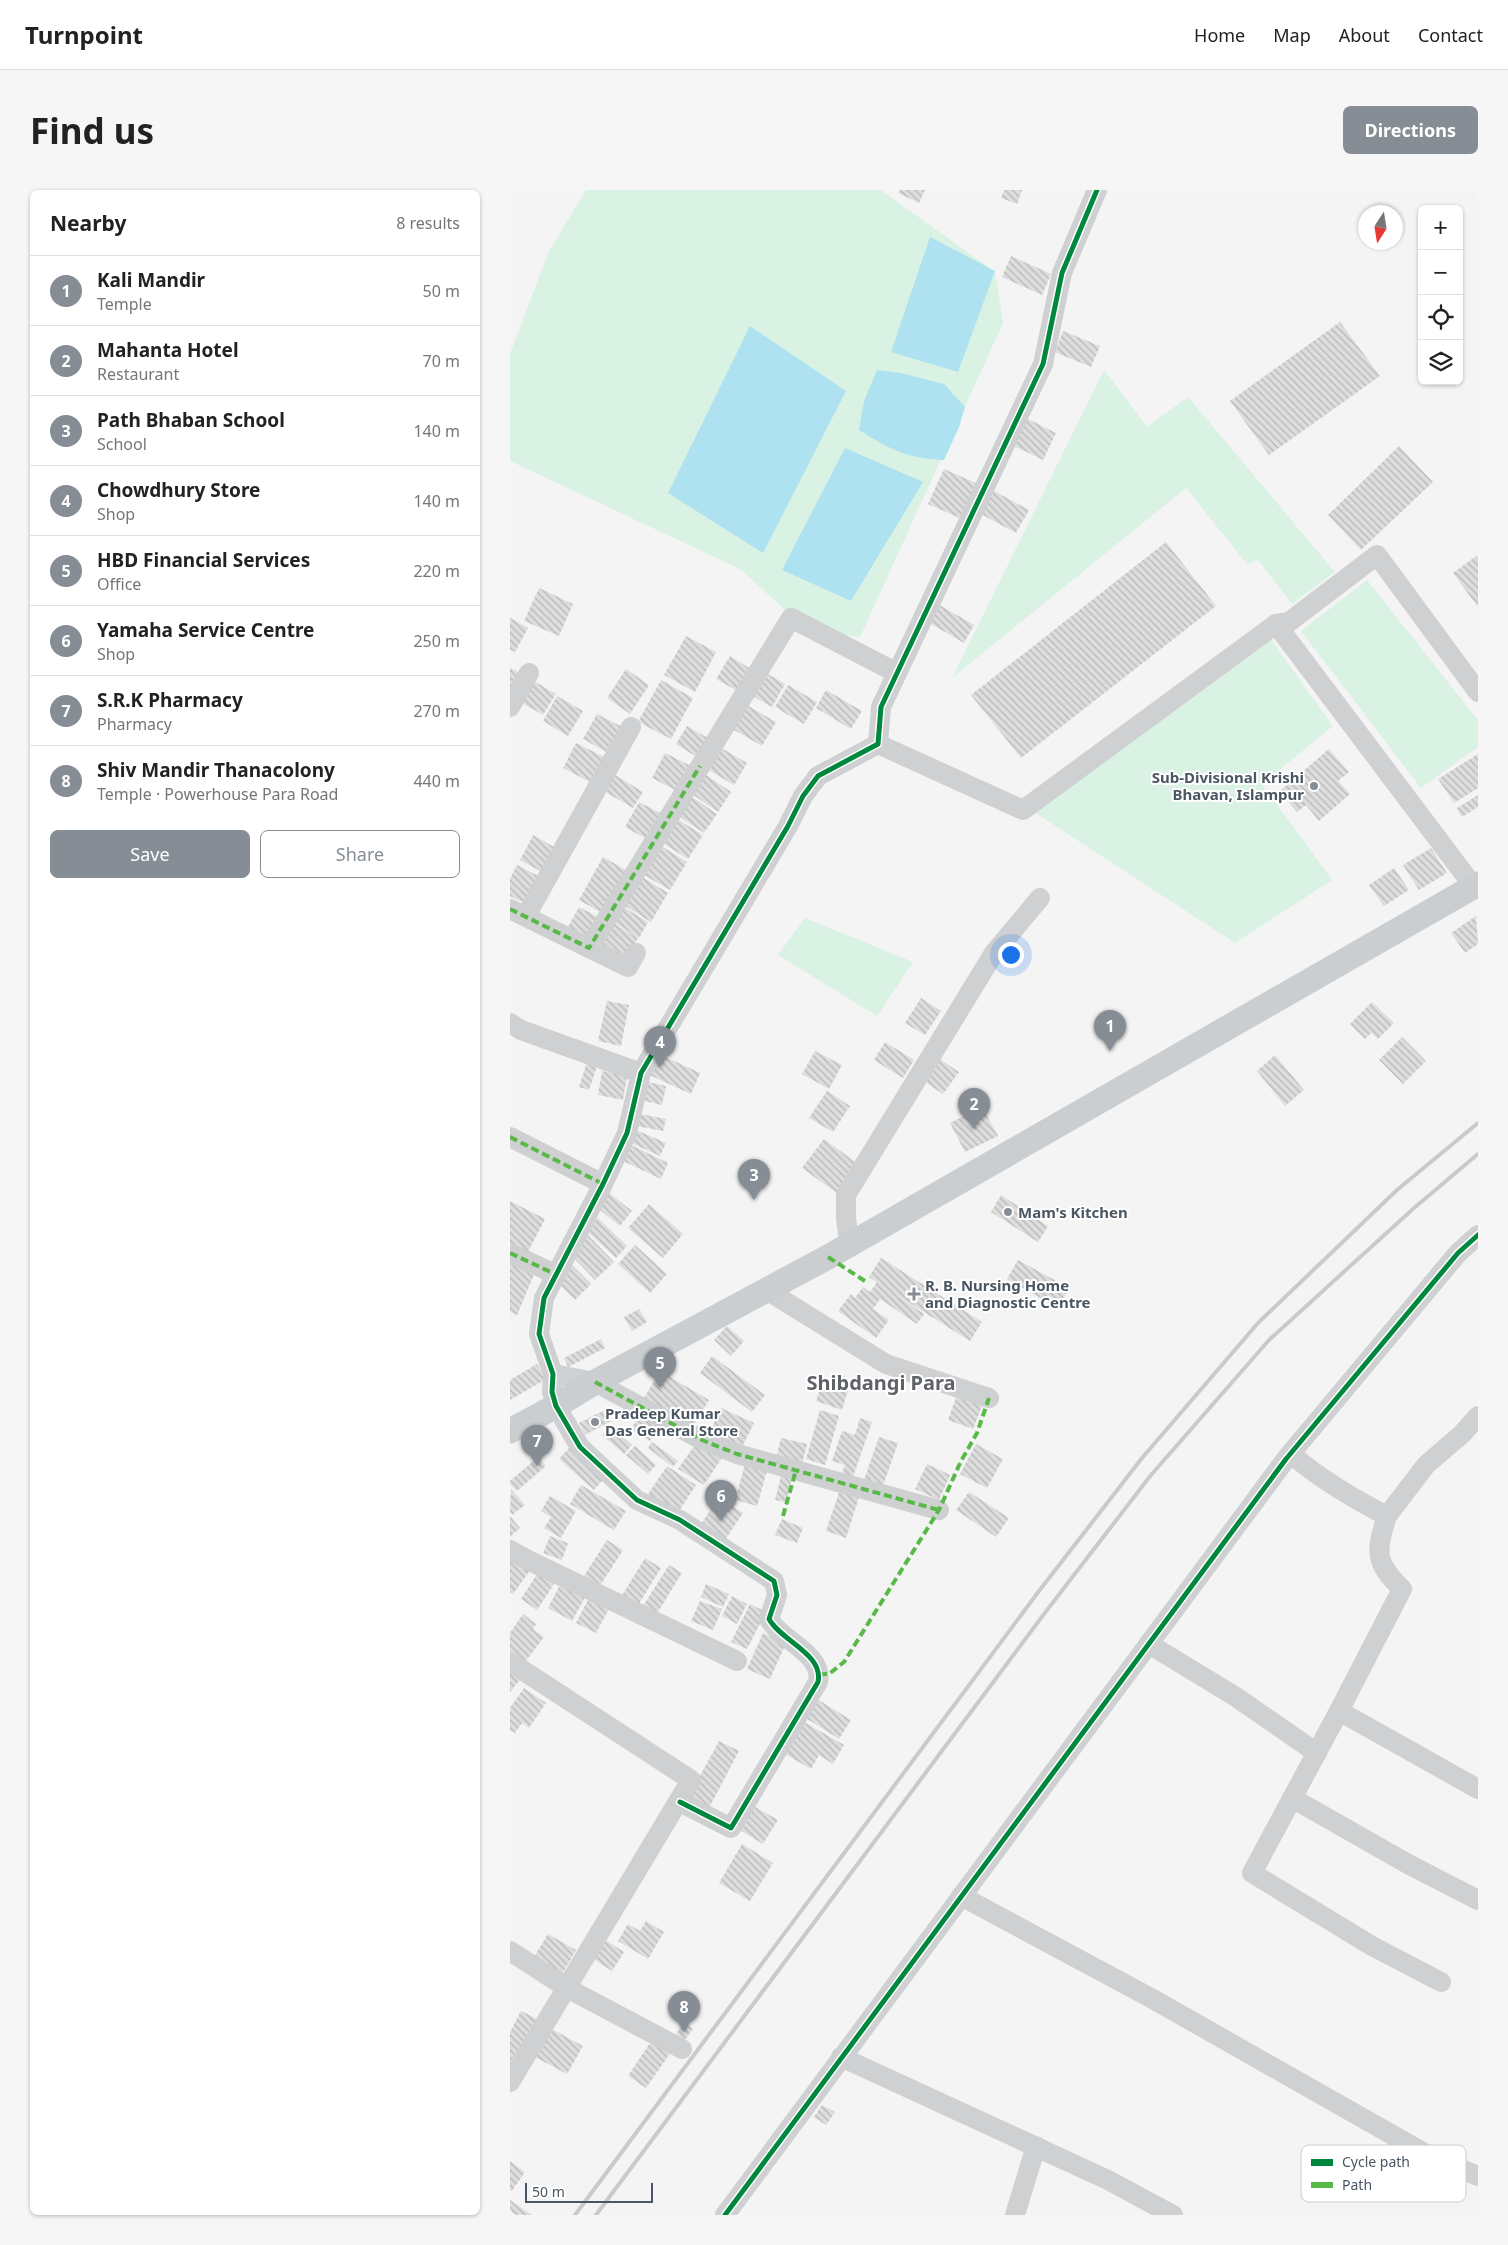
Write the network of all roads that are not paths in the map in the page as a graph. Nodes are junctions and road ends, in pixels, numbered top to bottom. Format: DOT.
graph roads {
  1 [pos="1096,190"];
  2 [pos="1276,624"];
  3 [pos="529,673"];
  4 [pos="897,673"];
  5 [pos="1478,692"];
  6 [pos="510,706"];
  7 [pos="631,727"];
  8 [pos="878,744"];
  9 [pos="1476,886"];
  10 [pos="1040,898"];
  11 [pos="518,913"];
  12 [pos="589,948"];
  13 [pos="636,953"];
  14 [pos="510,1023"];
  15 [pos="640,1073"];
  16 [pos="510,1137"];
  17 [pos="603,1184"];
  18 [pos="1478,1235"];
  19 [pos="849,1244"];
  20 [pos="510,1252"];
  21 [pos="555,1274"];
  22 [pos="768,1291"];
  23 [pos="553,1374"];
  24 [pos="595,1382"];
  25 [pos="989,1398"];
  26 [pos="556,1406"];
  27 [pos="1478,1416"];
  28 [pos="510,1430"];
  29 [pos="1291,1454"];
  30 [pos="939,1510"];
  31 [pos="1387,1516"];
  32 [pos="510,1550"];
  33 [pos="1149,1644"];
  34 [pos="737,1661"];
  35 [pos="510,1662"];
  36 [pos="1339,1711"];
  37 [pos="1317,1753"];
  38 [pos="1478,1789"];
  39 [pos="1292,1798"];
  40 [pos="680,1802"];
  41 [pos="961,1896"];
  42 [pos="1478,1900"];
  43 [pos="510,1951"];
  44 [pos="1441,1982"];
  45 [pos="568,1988"];
  46 [pos="682,2049"];
  47 [pos="841,2057"];
  48 [pos="510,2082"];
  49 [pos="1410,2145"];
  50 [pos="1036,2146"];
  51 [pos="1466,2171"];
  52 [pos="1478,2176"];
  53 [pos="725,2215"];
  54 [pos="1015,2215"];
  55 [pos="1173,2215"];
  1 -- 4 [label="street"];
  2 -- 5 [label="street"];
  2 -- 8 [label="street"];
  2 -- 9 [label="street"];
  3 -- 6 [label="street"];
  4 -- 8 [label="street"];
  4 -- 12 [label="street"];
  7 -- 11 [label="street"];
  8 -- 15 [label="street"];
  9 -- 19 [label="main road"];
  10 -- 19 [label="street"];
  11 -- 12 [label="street"];
  12 -- 13 [label="street"];
  14 -- 15 [label="street"];
  15 -- 17 [label="street"];
  16 -- 17 [label="street"];
  17 -- 21 [label="street"];
  18 -- 29 [label="street"];
  19 -- 22 [label="main road"];
  20 -- 21 [label="street"];
  21 -- 23 [label="street"];
  22 -- 24 [label="main road"];
  22 -- 25 [label="street"];
  23 -- 24 [label="street"];
  23 -- 26 [label="street"];
  24 -- 26 [label="main road"];
  24 -- 30 [label="street"];
  26 -- 28 [label="main road"];
  26 -- 40 [label="street"];
  27 -- 31 [label="street"];
  29 -- 31 [label="street"];
  29 -- 33 [label="street"];
  31 -- 36 [label="street"];
  32 -- 34 [label="street"];
  33 -- 37 [label="street"];
  33 -- 41 [label="street"];
  35 -- 40 [label="street"];
  36 -- 37 [label="street"];
  36 -- 38 [label="street"];
  37 -- 39 [label="street"];
  39 -- 42 [label="street"];
  39 -- 44 [label="street"];
  40 -- 45 [label="street"];
  41 -- 47 [label="street"];
  41 -- 49 [label="street"];
  43 -- 45 [label="street"];
  45 -- 46 [label="street"];
  45 -- 48 [label="street"];
  47 -- 50 [label="street"];
  47 -- 53 [label="street"];
  50 -- 54 [label="street"];
  50 -- 55 [label="street"];
  51 -- 52 [label="street"];
}
